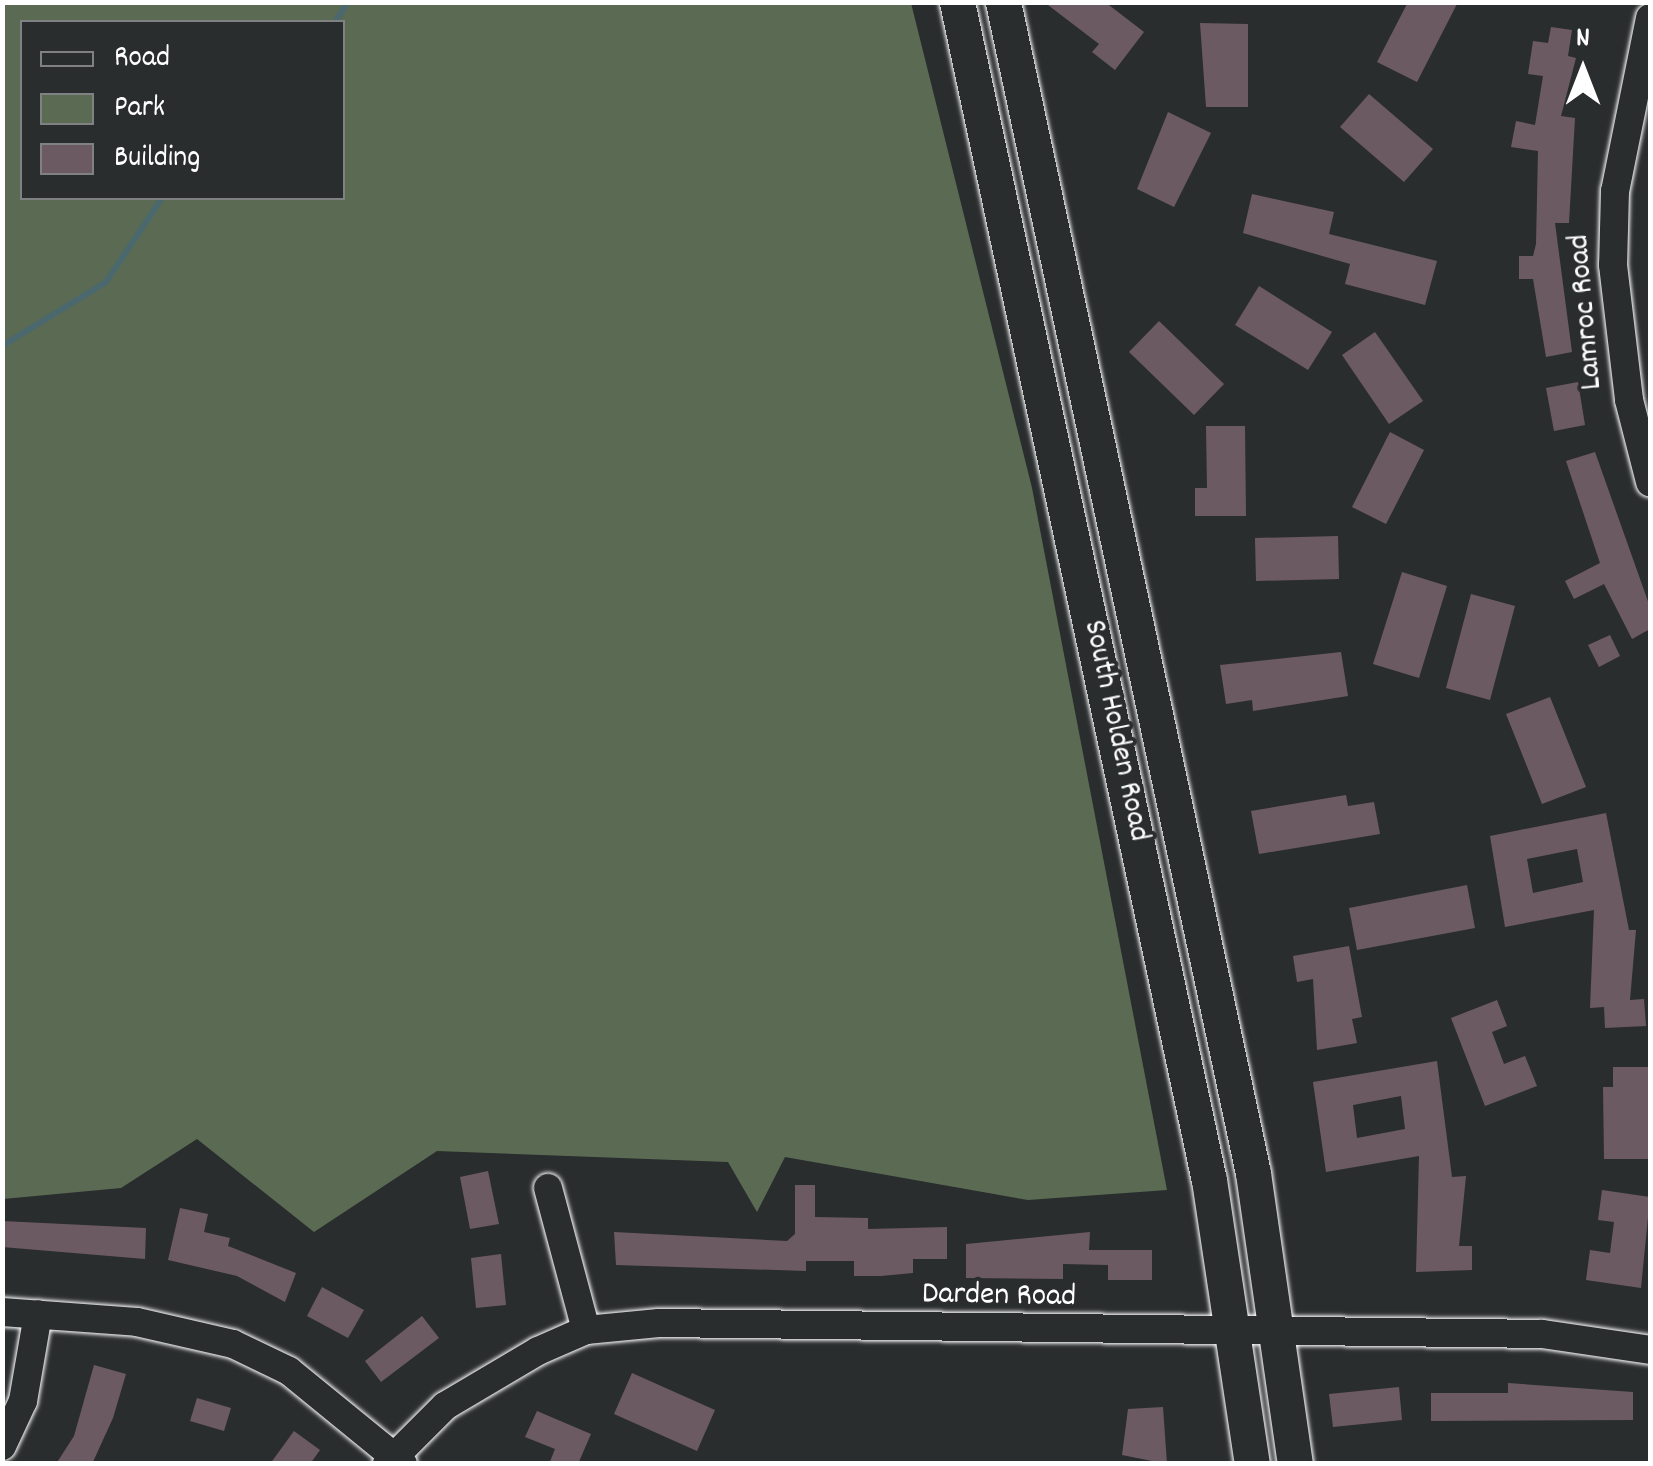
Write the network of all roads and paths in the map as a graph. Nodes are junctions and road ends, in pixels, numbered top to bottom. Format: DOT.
graph roads {
  1 [pos="958,2"];
  2 [pos="1003,2"];
  3 [pos="1650,18"];
  4 [pos="1642,90"];
  5 [pos="1650,482"];
  6 [pos="548,1188"];
  7 [pos="2,1312"];
  8 [pos="38,1314"];
  9 [pos="586,1330"];
  10 [pos="1238,1333"];
  11 [pos="1284,1337"];
  12 [pos="1650,1350"];
  13 [pos="2,1446"];
  14 [pos="395,1461"];
  15 [pos="1252,1464"];
  16 [pos="1296,1464"];
  1 -- 10 [label="main road, South Holden Road"];
  2 -- 11 [label="main road, South Holden Road"];
  3 -- 4 [label="street, Lamroc Road"];
  4 -- 5 [label="street, Lamroc Road"];
  6 -- 9 [label="street"];
  7 -- 8 [label="street"];
  8 -- 13 [label="street"];
  8 -- 14 [label="street"];
  9 -- 10 [label="street, Darden Road"];
  9 -- 14 [label="street, Darden Road"];
  10 -- 11 [label="street, Darden Road"];
  10 -- 15 [label="main road, South Holden Road"];
  11 -- 12 [label="street, Darden Road"];
  11 -- 16 [label="main road, South Holden Road"];
}
